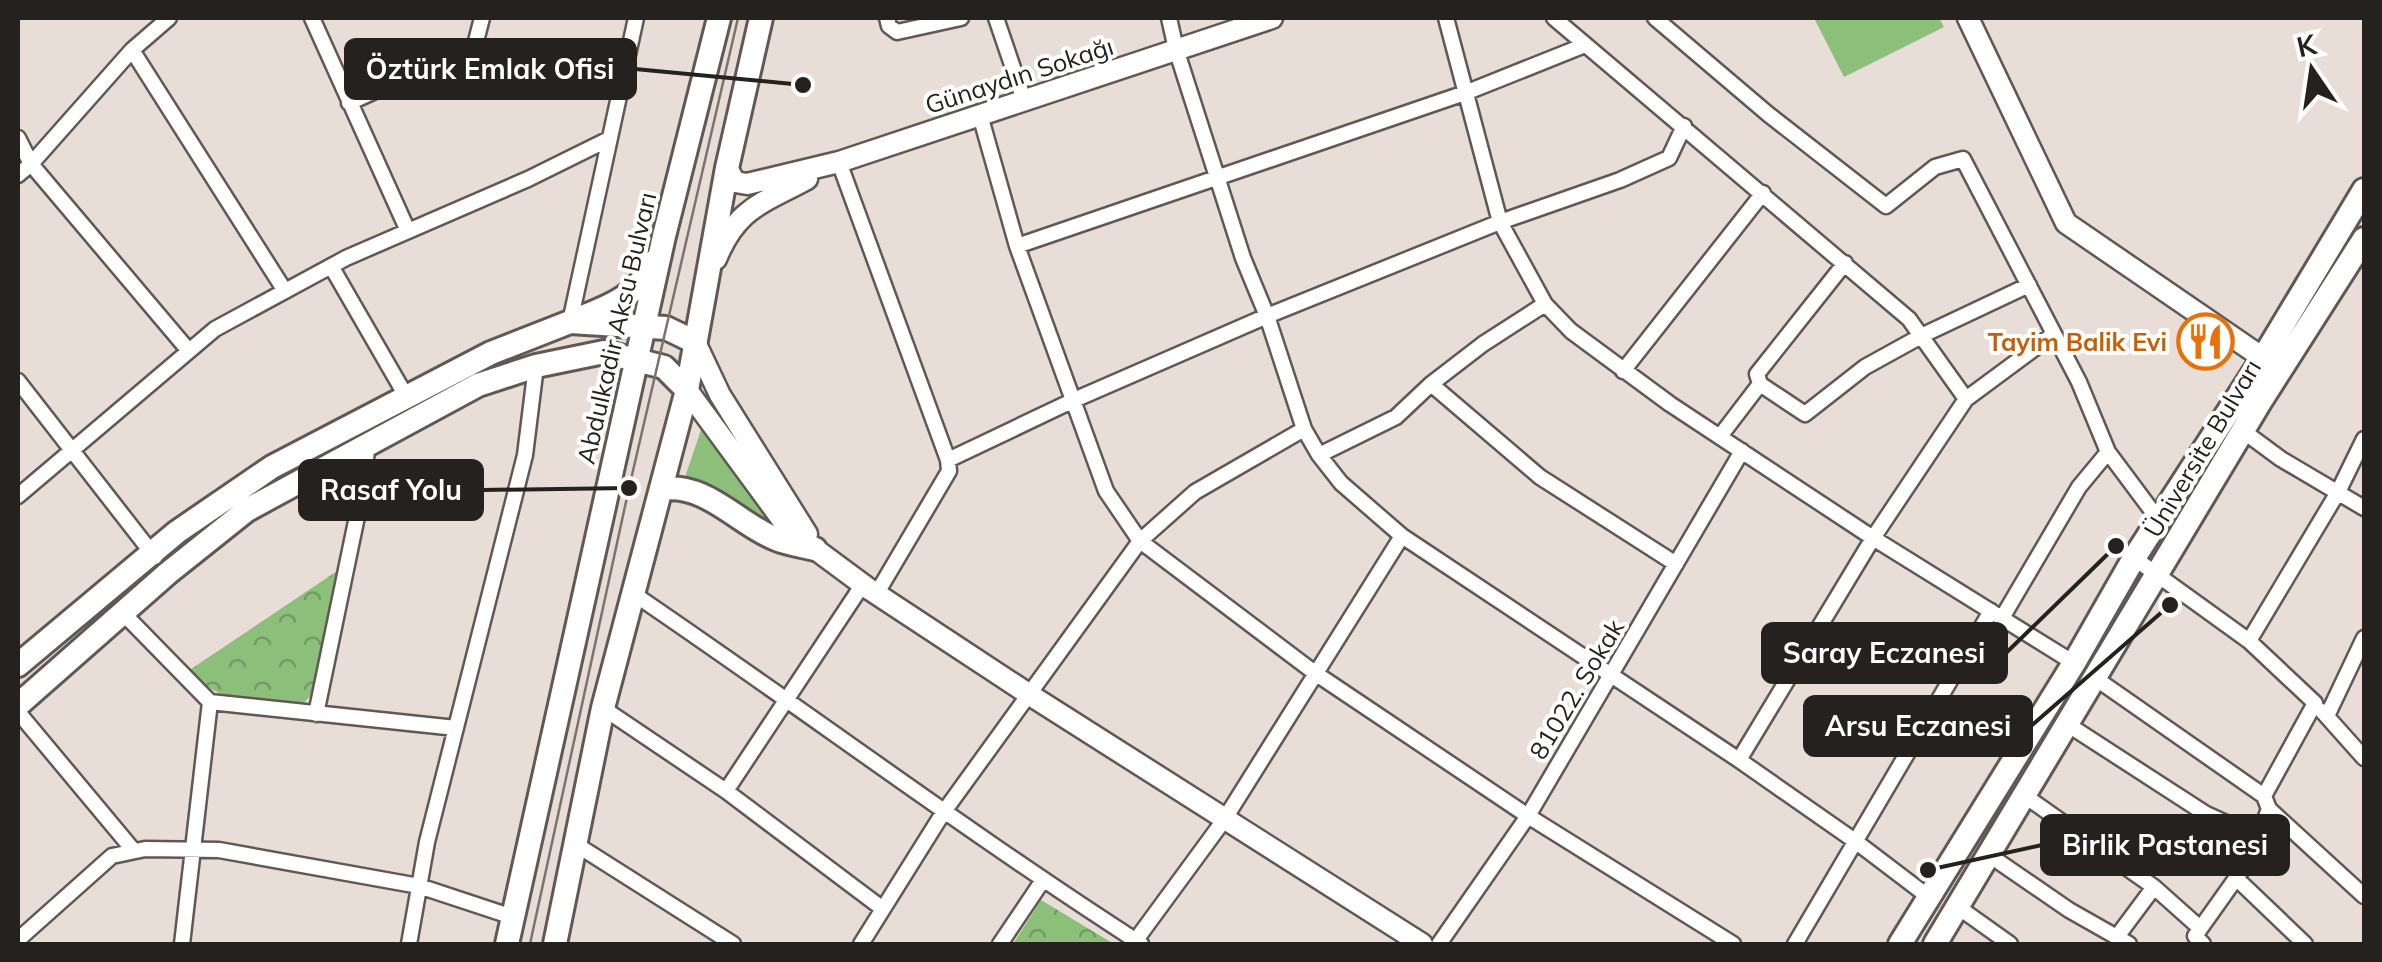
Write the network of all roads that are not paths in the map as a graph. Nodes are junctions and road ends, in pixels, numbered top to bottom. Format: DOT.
graph roads {
  1 [pos="169,18"];
  2 [pos="312,18"];
  3 [pos="482,18"];
  4 [pos="636,18"];
  5 [pos="719,18"];
  6 [pos="762,18"];
  7 [pos="887,18"];
  8 [pos="960,18"];
  9 [pos="996,18"];
  10 [pos="1169,18"];
  11 [pos="1272,18"];
  12 [pos="1446,18"];
  13 [pos="1554,18"];
  14 [pos="1655,18"];
  15 [pos="1968,18"];
  16 [pos="1585,44"];
  17 [pos="132,50"];
  18 [pos="1176,50"];
  19 [pos="1465,93"];
  20 [pos="1024,100"];
  21 [pos="349,103"];
  22 [pos="980,115"];
  23 [pos="1684,126"];
  24 [pos="18,138"];
  25 [pos="610,138"];
  26 [pos="839,162"];
  27 [pos="31,164"];
  28 [pos="727,168"];
  29 [pos="18,175"];
  30 [pos="1218,179"];
  31 [pos="2364,190"];
  32 [pos="1763,192"];
  33 [pos="1500,222"];
  34 [pos="408,231"];
  35 [pos="664,236"];
  36 [pos="2364,239"];
  37 [pos="1017,246"];
  38 [pos="1844,263"];
  39 [pos="331,266"];
  40 [pos="707,281"];
  41 [pos="2029,285"];
  42 [pos="284,291"];
  43 [pos="1545,304"];
  44 [pos="1267,316"];
  45 [pos="570,322"];
  46 [pos="645,325"];
  47 [pos="2054,334"];
  48 [pos="1923,336"];
  49 [pos="694,342"];
  50 [pos="190,351"];
  51 [pos="637,358"];
  52 [pos="2264,358"];
  53 [pos="536,366"];
  54 [pos="1623,370"];
  55 [pos="18,381"];
  56 [pos="1431,384"];
  57 [pos="1760,384"];
  58 [pos="687,390"];
  59 [pos="406,396"];
  60 [pos="1074,400"];
  61 [pos="1966,400"];
  62 [pos="1304,429"];
  63 [pos="2243,431"];
  64 [pos="1721,435"];
  65 [pos="2364,440"];
  66 [pos="367,445"];
  67 [pos="73,448"];
  68 [pos="1742,451"];
  69 [pos="2108,452"];
  70 [pos="1319,456"];
  71 [pos="948,460"];
  72 [pos="662,488"];
  73 [pos="2338,492"];
  74 [pos="18,496"];
  75 [pos="2364,508"];
  76 [pos="2158,519"];
  77 [pos="1402,536"];
  78 [pos="1873,538"];
  79 [pos="1140,541"];
  80 [pos="815,548"];
  81 [pos="153,554"];
  82 [pos="2134,558"];
  83 [pos="1676,564"];
  84 [pos="168,574"];
  85 [pos="2158,574"];
  86 [pos="870,589"];
  87 [pos="631,592"];
  88 [pos="122,612"];
  89 [pos="1997,615"];
  90 [pos="2364,638"];
  91 [pos="2249,642"];
  92 [pos="2074,663"];
  93 [pos="18,665"];
  94 [pos="1315,673"];
  95 [pos="1610,677"];
  96 [pos="2095,678"];
  97 [pos="1030,695"];
  98 [pos="788,699"];
  99 [pos="210,702"];
  100 [pos="2316,703"];
  101 [pos="18,708"];
  102 [pos="603,708"];
  103 [pos="316,714"];
  104 [pos="2327,716"];
  105 [pos="2068,724"];
  106 [pos="456,728"];
  107 [pos="2364,758"];
  108 [pos="1739,760"];
  109 [pos="726,791"];
  110 [pos="2026,796"];
  111 [pos="2267,802"];
  112 [pos="943,814"];
  113 [pos="1528,816"];
  114 [pos="1224,820"];
  115 [pos="2259,838"];
  116 [pos="1855,841"];
  117 [pos="577,844"];
  118 [pos="193,850"];
  119 [pos="134,851"];
  120 [pos="1989,855"];
  121 [pos="2237,879"];
  122 [pos="1043,880"];
  123 [pos="419,886"];
  124 [pos="2154,887"];
  125 [pos="2364,896"];
  126 [pos="1930,898"];
  127 [pos="1958,906"];
  128 [pos="883,909"];
  129 [pos="513,916"];
  130 [pos="2200,928"];
  131 [pos="21,939"];
  132 [pos="2123,941"];
  133 [pos="1136,943"];
  134 [pos="182,944"];
  135 [pos="408,944"];
  136 [pos="507,944"];
  137 [pos="556,944"];
  138 [pos="732,944"];
  139 [pos="862,944"];
  140 [pos="1000,944"];
  141 [pos="1422,944"];
  142 [pos="1440,944"];
  143 [pos="1733,944"];
  144 [pos="1795,944"];
  145 [pos="1900,944"];
  146 [pos="1935,944"];
  147 [pos="2010,944"];
  148 [pos="2203,944"];
  149 [pos="2305,944"];
  1 -- 17 [label="street"];
  2 -- 21 [label="street"];
  3 -- 21 [label="street"];
  4 -- 25 [label="street"];
  5 -- 35 [label="main road, Abdulkadir Aksu Bulvarı"];
  6 -- 28 [label="main road"];
  7 -- 8 [label="street"];
  9 -- 20 [label="street"];
  10 -- 18 [label="street"];
  11 -- 18 [label="street, Günaydın Sokağı"];
  12 -- 19 [label="street"];
  13 -- 16 [label="street"];
  14 -- 41 [label="street"];
  15 -- 52 [label="street"];
  16 -- 19 [label="street"];
  16 -- 23 [label="street"];
  17 -- 27 [label="street"];
  17 -- 42 [label="street"];
  18 -- 20 [label="street, Günaydın Sokağı"];
  18 -- 30 [label="street"];
  19 -- 30 [label="street"];
  19 -- 33 [label="street"];
  20 -- 22 [label="street, Günaydın Sokağı"];
  21 -- 34 [label="street"];
  22 -- 26 [label="street, Günaydın Sokağı"];
  22 -- 37 [label="street"];
  23 -- 32 [label="street"];
  23 -- 33 [label="street"];
  24 -- 27 [label="street"];
  25 -- 34 [label="street"];
  25 -- 45 [label="street"];
  26 -- 28 [label="street"];
  26 -- 40 [label="street"];
  26 -- 71 [label="street"];
  27 -- 29 [label="street"];
  27 -- 50 [label="street"];
  28 -- 40 [label="main road"];
  30 -- 37 [label="street"];
  30 -- 44 [label="street"];
  31 -- 52 [label="main road, Üniversite Bulvarı"];
  32 -- 38 [label="street"];
  32 -- 54 [label="street"];
  33 -- 43 [label="street"];
  33 -- 44 [label="street"];
  34 -- 39 [label="street"];
  35 -- 45 [label="main road"];
  35 -- 46 [label="main road, Abdulkadir Aksu Bulvarı"];
  36 -- 63 [label="main road, Üniversite Bulvarı"];
  37 -- 60 [label="street"];
  38 -- 48 [label="street"];
  38 -- 57 [label="street"];
  39 -- 42 [label="street"];
  39 -- 59 [label="street"];
  40 -- 49 [label="main road"];
  41 -- 47 [label="street"];
  41 -- 48 [label="street"];
  42 -- 50 [label="street"];
  43 -- 54 [label="street"];
  43 -- 56 [label="street"];
  44 -- 60 [label="street"];
  44 -- 62 [label="street"];
  45 -- 46 [label="main road"];
  45 -- 59 [label="main road"];
  46 -- 49 [label="main road"];
  46 -- 51 [label="main road, Abdulkadir Aksu Bulvarı"];
  47 -- 61 [label="street"];
  47 -- 69 [label="street"];
  48 -- 57 [label="street"];
  48 -- 61 [label="street"];
  49 -- 58 [label="main road"];
  49 -- 80 [label="street"];
  50 -- 67 [label="street"];
  51 -- 53 [label="main road"];
  51 -- 58 [label="main road"];
  51 -- 129 [label="main road, Abdulkadir Aksu Bulvarı"];
  52 -- 76 [label="main road, Üniversite Bulvarı"];
  53 -- 66 [label="main road"];
  53 -- 106 [label="street"];
  54 -- 64 [label="street"];
  55 -- 67 [label="street"];
  56 -- 70 [label="street"];
  56 -- 83 [label="street"];
  57 -- 64 [label="street"];
  58 -- 72 [label="main road"];
  58 -- 80 [label="street"];
  59 -- 81 [label="main road"];
  60 -- 71 [label="street"];
  60 -- 79 [label="street"];
  61 -- 78 [label="street"];
  62 -- 70 [label="street"];
  62 -- 79 [label="street"];
  63 -- 73 [label="street"];
  63 -- 85 [label="main road, Üniversite Bulvarı"];
  64 -- 68 [label="street"];
  65 -- 73 [label="street"];
  66 -- 84 [label="main road"];
  66 -- 103 [label="street"];
  67 -- 74 [label="street"];
  67 -- 81 [label="street"];
  68 -- 78 [label="street"];
  68 -- 83 [label="street, 81022. Sokak"];
  69 -- 76 [label="street"];
  69 -- 89 [label="street"];
  70 -- 77 [label="street"];
  71 -- 86 [label="street"];
  72 -- 80 [label="main road"];
  72 -- 87 [label="main road"];
  73 -- 75 [label="street"];
  73 -- 91 [label="street"];
  76 -- 82 [label="main road, Üniversite Bulvarı"];
  77 -- 94 [label="street"];
  77 -- 95 [label="street"];
  78 -- 89 [label="street"];
  78 -- 108 [label="street"];
  79 -- 94 [label="street"];
  79 -- 97 [label="street"];
  80 -- 86 [label="street"];
  81 -- 84 [label="street"];
  81 -- 93 [label="main road"];
  82 -- 85 [label="street"];
  82 -- 92 [label="main road, Üniversite Bulvarı"];
  83 -- 95 [label="street, 81022. Sokak"];
  84 -- 88 [label="main road"];
  85 -- 91 [label="street"];
  85 -- 96 [label="main road, Üniversite Bulvarı"];
  86 -- 97 [label="street"];
  86 -- 98 [label="street"];
  87 -- 98 [label="street"];
  87 -- 102 [label="main road"];
  88 -- 99 [label="street"];
  88 -- 101 [label="main road"];
  89 -- 92 [label="street"];
  89 -- 116 [label="street"];
  90 -- 104 [label="street"];
  91 -- 100 [label="street"];
  92 -- 126 [label="main road, Üniversite Bulvarı"];
  94 -- 113 [label="street"];
  94 -- 114 [label="street"];
  95 -- 108 [label="street"];
  95 -- 113 [label="street, 81022. Sokak"];
  96 -- 105 [label="main road, Üniversite Bulvarı"];
  96 -- 111 [label="street"];
  97 -- 112 [label="street"];
  97 -- 114 [label="street"];
  98 -- 109 [label="street"];
  98 -- 112 [label="street"];
  99 -- 103 [label="street"];
  99 -- 118 [label="street"];
  100 -- 104 [label="street"];
  100 -- 111 [label="street"];
  101 -- 119 [label="street"];
  102 -- 109 [label="street"];
  102 -- 117 [label="main road"];
  103 -- 106 [label="street"];
  104 -- 107 [label="street"];
  105 -- 110 [label="main road, Üniversite Bulvarı"];
  105 -- 115 [label="street"];
  106 -- 123 [label="street"];
  108 -- 116 [label="street"];
  109 -- 128 [label="street"];
  110 -- 120 [label="main road, Üniversite Bulvarı"];
  110 -- 124 [label="street"];
  111 -- 115 [label="street"];
  111 -- 125 [label="street"];
  112 -- 122 [label="street"];
  112 -- 128 [label="street"];
  113 -- 142 [label="street, 81022. Sokak"];
  113 -- 143 [label="street"];
  114 -- 133 [label="street"];
  114 -- 141 [label="street"];
  115 -- 121 [label="street"];
  116 -- 126 [label="street"];
  116 -- 144 [label="street"];
  117 -- 137 [label="main road"];
  117 -- 138 [label="street"];
  118 -- 119 [label="street"];
  118 -- 123 [label="street"];
  118 -- 134 [label="street"];
  119 -- 131 [label="street"];
  120 -- 127 [label="main road, Üniversite Bulvarı"];
  120 -- 132 [label="street"];
  121 -- 130 [label="street"];
  121 -- 149 [label="street"];
  122 -- 133 [label="street"];
  122 -- 140 [label="street"];
  123 -- 129 [label="street"];
  123 -- 135 [label="street"];
  124 -- 130 [label="street"];
  124 -- 132 [label="street"];
  126 -- 145 [label="main road, Üniversite Bulvarı"];
  127 -- 146 [label="main road, Üniversite Bulvarı"];
  127 -- 147 [label="street"];
  128 -- 139 [label="street"];
  129 -- 136 [label="main road, Abdulkadir Aksu Bulvarı"];
  130 -- 148 [label="street"];
}
